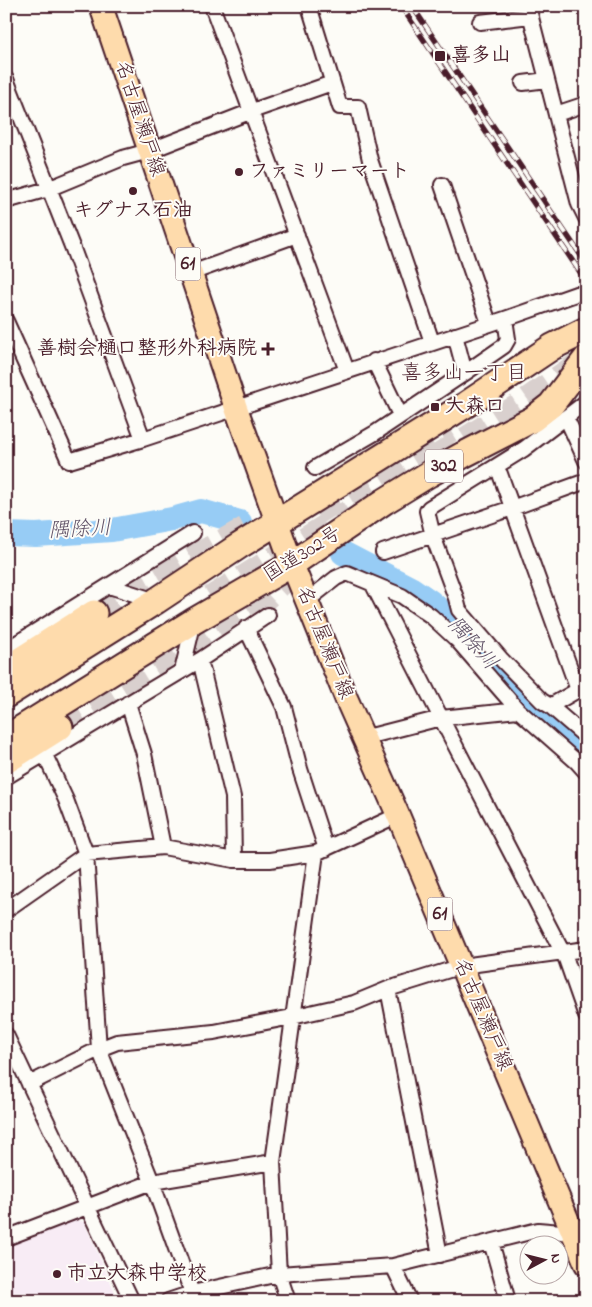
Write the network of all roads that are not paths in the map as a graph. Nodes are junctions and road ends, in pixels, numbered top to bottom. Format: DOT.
graph roads {
  1 [pos="102,6"];
  2 [pos="212,6"];
  3 [pos="310,6"];
  4 [pos="529,11"];
  5 [pos="480,22"];
  6 [pos="6,79"];
  7 [pos="547,80"];
  8 [pos="332,83"];
  9 [pos="522,83"];
  10 [pos="586,104"];
  11 [pos="252,111"];
  12 [pos="556,114"];
  13 [pos="150,151"];
  14 [pos="442,185"];
  15 [pos="48,189"];
  16 [pos="6,202"];
  17 [pos="586,218"];
  18 [pos="297,236"];
  19 [pos="191,273"];
  20 [pos="576,294"];
  21 [pos="505,319"];
  22 [pos="6,321"];
  23 [pos="490,323"];
  24 [pos="586,330"];
  25 [pos="455,334"];
  26 [pos="432,342"];
  27 [pos="586,360"];
  28 [pos="374,361"];
  29 [pos="347,371"];
  30 [pos="465,373"];
  31 [pos="586,402"];
  32 [pos="236,408"];
  33 [pos="400,415"];
  34 [pos="566,417"];
  35 [pos="375,433"];
  36 [pos="143,439"];
  37 [pos="380,459"];
  38 [pos="586,461"];
  39 [pos="495,467"];
  40 [pos="315,468"];
  41 [pos="586,481"];
  42 [pos="512,508"];
  43 [pos="277,522"];
  44 [pos="193,533"];
  45 [pos="433,536"];
  46 [pos="383,552"];
  47 [pos="292,564"];
  48 [pos="373,585"];
  49 [pos="109,586"];
  50 [pos="308,600"];
  51 [pos="156,601"];
  52 [pos="94,613"];
  53 [pos="268,615"];
  54 [pos="194,621"];
  55 [pos="246,628"];
  56 [pos="6,650"];
  57 [pos="200,660"];
  58 [pos="6,668"];
  59 [pos="182,671"];
  60 [pos="582,689"];
  61 [pos="6,695"];
  62 [pos="128,703"];
  63 [pos="550,706"];
  64 [pos="518,710"];
  65 [pos="441,718"];
  66 [pos="60,727"];
  67 [pos="6,738"];
  68 [pos="363,738"];
  69 [pos="586,738"];
  70 [pos="44,753"];
  71 [pos="6,761"];
  72 [pos="586,772"];
  73 [pos="6,777"];
  74 [pos="398,815"];
  75 [pos="163,847"];
  76 [pos="321,851"];
  77 [pos="86,854"];
  78 [pos="234,860"];
  79 [pos="6,910"];
  80 [pos="586,949"];
  81 [pos="562,953"];
  82 [pos="462,966"];
  83 [pos="388,988"];
  84 [pos="586,1016"];
  85 [pos="292,1017"];
  86 [pos="6,1034"];
  87 [pos="99,1049"];
  88 [pos="29,1084"];
  89 [pos="273,1162"];
  90 [pos="152,1182"];
  91 [pos="88,1206"];
  92 [pos="579,1229"];
  93 [pos="6,1238"];
  94 [pos="491,1242"];
  95 [pos="440,1255"];
  96 [pos="586,1264"];
  97 [pos="393,1266"];
  98 [pos="279,1274"];
  99 [pos="192,1293"];
  100 [pos="132,1301"];
  101 [pos="168,1301"];
  102 [pos="288,1301"];
  103 [pos="410,1301"];
  104 [pos="508,1301"];
  1 -- 13 [label="main road, 名古屋瀬戸線 / 61"];
  2 -- 11 [label="street"];
  3 -- 8 [label="street"];
  4 -- 5 [label="street"];
  4 -- 7 [label="street"];
  6 -- 15 [label="street"];
  7 -- 9 [label="street"];
  7 -- 12 [label="street"];
  8 -- 11 [label="street"];
  8 -- 26 [label="street"];
  10 -- 12 [label="street"];
  11 -- 13 [label="street"];
  11 -- 18 [label="street"];
  12 -- 17 [label="street"];
  13 -- 15 [label="street"];
  13 -- 19 [label="main road, 名古屋瀬戸線 / 61"];
  14 -- 23 [label="street"];
  15 -- 16 [label="street"];
  15 -- 36 [label="street"];
  18 -- 19 [label="street"];
  18 -- 29 [label="street"];
  19 -- 32 [label="main road, 名古屋瀬戸線 / 61"];
  20 -- 21 [label="street"];
  21 -- 23 [label="street"];
  21 -- 30 [label="street"];
  22 -- 36 [label="street"];
  23 -- 25 [label="street"];
  24 -- 37 [label="highway, 国道302号 / 302"];
  25 -- 26 [label="street"];
  25 -- 30 [label="street"];
  26 -- 28 [label="street"];
  27 -- 47 [label="highway, 国道302号 / 302"];
  28 -- 29 [label="street"];
  28 -- 33 [label="street"];
  29 -- 32 [label="street"];
  30 -- 33 [label="street"];
  31 -- 34 [label="street"];
  32 -- 36 [label="street"];
  32 -- 43 [label="main road, 名古屋瀬戸線 / 61"];
  33 -- 35 [label="street"];
  34 -- 38 [label="street"];
  34 -- 39 [label="street"];
  35 -- 37 [label="street"];
  35 -- 40 [label="street"];
  37 -- 43 [label="highway, 国道302号 / 302"];
  39 -- 42 [label="street"];
  39 -- 45 [label="street"];
  41 -- 42 [label="street"];
  42 -- 45 [label="street"];
  42 -- 60 [label="street"];
  43 -- 47 [label="main road, 名古屋瀬戸線 / 61"];
  43 -- 51 [label="highway, 国道302号 / 302"];
  44 -- 49 [label="street"];
  45 -- 46 [label="street"];
  45 -- 63 [label="street"];
  47 -- 50 [label="main road, 名古屋瀬戸線 / 61"];
  47 -- 54 [label="highway, 国道302号 / 302"];
  48 -- 50 [label="street"];
  48 -- 64 [label="street"];
  48 -- 65 [label="street"];
  49 -- 51 [label="street"];
  49 -- 56 [label="street"];
  50 -- 68 [label="main road, 名古屋瀬戸線 / 61"];
  51 -- 61 [label="highway, 国道302号 / 302"];
  52 -- 58 [label="highway"];
  53 -- 55 [label="street"];
  54 -- 59 [label="street"];
  54 -- 67 [label="highway, 国道302号 / 302"];
  55 -- 57 [label="street"];
  55 -- 76 [label="street"];
  57 -- 59 [label="street"];
  57 -- 78 [label="street"];
  59 -- 62 [label="street"];
  60 -- 63 [label="street"];
  62 -- 70 [label="street"];
  62 -- 75 [label="street"];
  63 -- 69 [label="street"];
  64 -- 65 [label="street"];
  64 -- 72 [label="street"];
  65 -- 68 [label="street"];
  65 -- 81 [label="street"];
  66 -- 71 [label="highway"];
  68 -- 74 [label="main road, 名古屋瀬戸線 / 61"];
  70 -- 73 [label="street"];
  70 -- 77 [label="street"];
  74 -- 76 [label="street"];
  74 -- 82 [label="main road, 名古屋瀬戸線 / 61"];
  75 -- 77 [label="street"];
  75 -- 78 [label="street"];
  76 -- 78 [label="street"];
  76 -- 85 [label="street"];
  77 -- 79 [label="street"];
  77 -- 87 [label="street"];
  80 -- 81 [label="street"];
  81 -- 82 [label="street"];
  81 -- 84 [label="street"];
  82 -- 83 [label="street"];
  82 -- 92 [label="main road, 名古屋瀬戸線 / 61"];
  83 -- 85 [label="street"];
  83 -- 95 [label="street"];
  85 -- 87 [label="street"];
  85 -- 89 [label="street"];
  86 -- 88 [label="street"];
  87 -- 88 [label="street"];
  87 -- 90 [label="street"];
  88 -- 91 [label="street"];
  89 -- 90 [label="street"];
  89 -- 98 [label="street"];
  90 -- 91 [label="street"];
  90 -- 99 [label="street"];
  91 -- 93 [label="street"];
  91 -- 100 [label="street"];
  92 -- 94 [label="street"];
  92 -- 96 [label="main road, 名古屋瀬戸線 / 61"];
  94 -- 95 [label="street"];
  94 -- 104 [label="street"];
  95 -- 97 [label="street"];
  97 -- 98 [label="street"];
  97 -- 103 [label="street"];
  98 -- 99 [label="street"];
  98 -- 102 [label="street"];
  99 -- 101 [label="street"];
}
